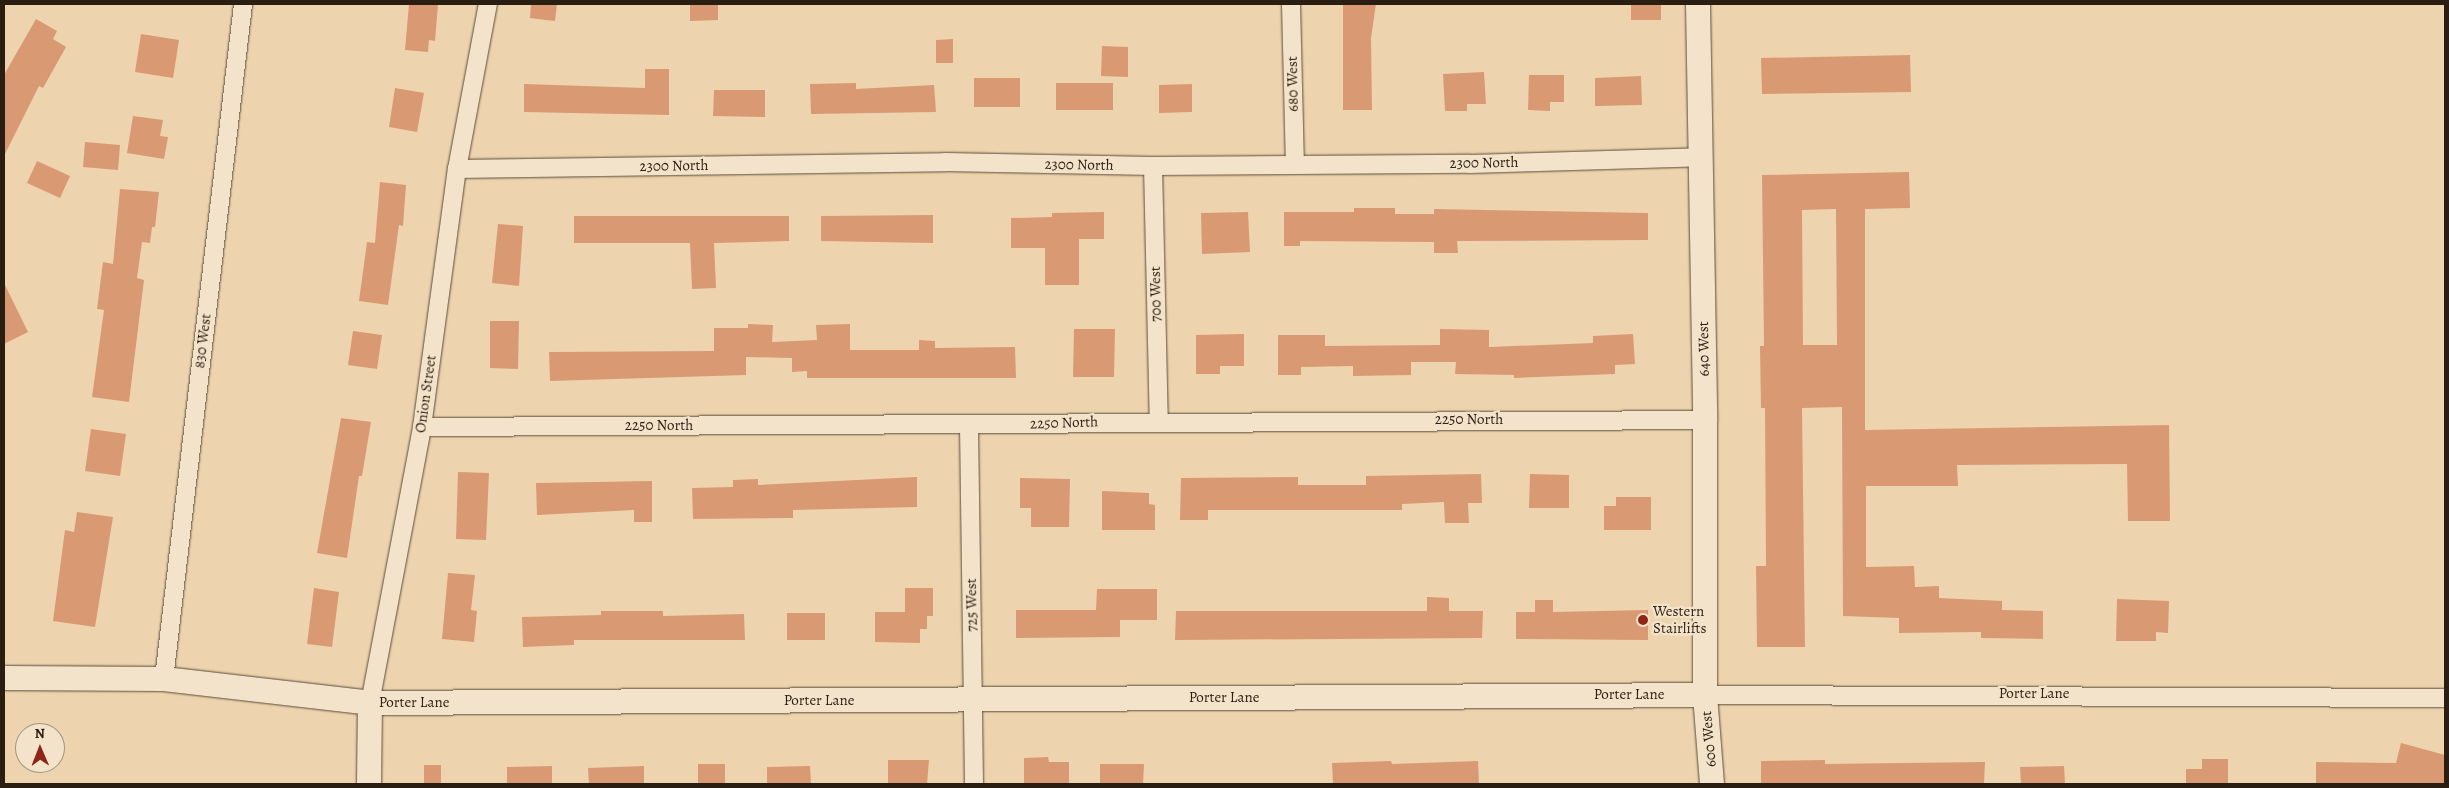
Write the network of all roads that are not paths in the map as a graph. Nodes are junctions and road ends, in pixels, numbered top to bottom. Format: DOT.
graph roads {
  1 [pos="244,4"];
  2 [pos="488,4"];
  3 [pos="1292,4"];
  4 [pos="1698,4"];
  5 [pos="1701,157"];
  6 [pos="1295,163"];
  7 [pos="1153,166"];
  8 [pos="457,169"];
  9 [pos="1705,420"];
  10 [pos="1159,421"];
  11 [pos="969,426"];
  12 [pos="422,427"];
  13 [pos="4,678"];
  14 [pos="164,679"];
  15 [pos="1705,694"];
  16 [pos="2445,698"];
  17 [pos="974,700"];
  18 [pos="370,704"];
  19 [pos="369,784"];
  20 [pos="974,784"];
  21 [pos="1712,784"];
  1 -- 14 [label="street, 830 West"];
  2 -- 8 [label="street, Onion Street"];
  3 -- 6 [label="street, 680 West"];
  4 -- 5 [label="street, 640 West"];
  5 -- 6 [label="street, 2300 North"];
  5 -- 9 [label="street, 640 West"];
  6 -- 7 [label="street, 2300 North"];
  7 -- 8 [label="street, 2300 North"];
  7 -- 10 [label="street, 700 West"];
  8 -- 12 [label="street, Onion Street"];
  9 -- 10 [label="street, 2250 North"];
  9 -- 15 [label="street, 640 West"];
  10 -- 11 [label="street, 2250 North"];
  11 -- 12 [label="street, 2250 North"];
  11 -- 17 [label="street, 725 West"];
  12 -- 18 [label="street, Onion Street"];
  13 -- 14 [label="street, Porter Lane"];
  14 -- 18 [label="street, Porter Lane"];
  15 -- 16 [label="street, Porter Lane"];
  15 -- 17 [label="street, Porter Lane"];
  15 -- 21 [label="street, 600 West"];
  17 -- 18 [label="street, Porter Lane"];
  17 -- 20 [label="street, 725 West"];
  18 -- 19 [label="street, Onion Street"];
}
